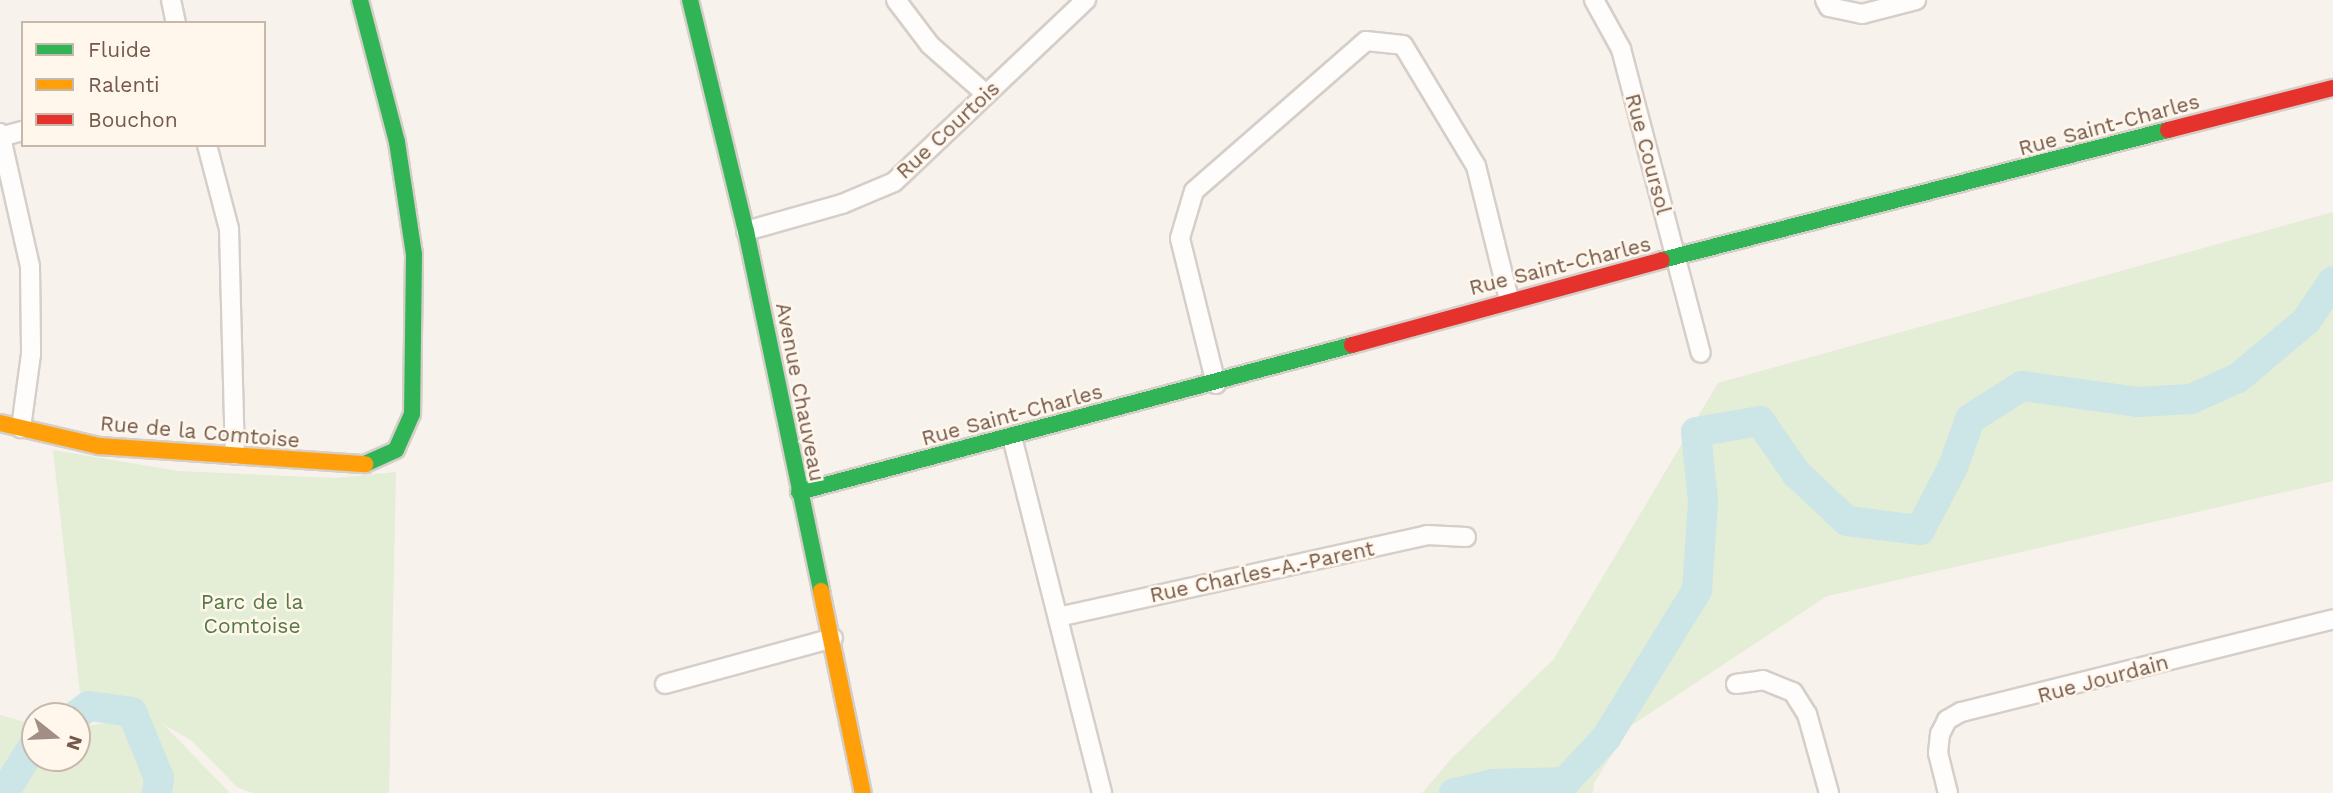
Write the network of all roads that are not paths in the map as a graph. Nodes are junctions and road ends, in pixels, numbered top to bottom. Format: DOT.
graph roads {
  1 [pos="171,0"];
  2 [pos="360,0"];
  3 [pos="690,0"];
  4 [pos="896,0"];
  5 [pos="1086,0"];
  6 [pos="1594,0"];
  7 [pos="1825,0"];
  8 [pos="1916,0"];
  9 [pos="176,21"];
  10 [pos="2333,88"];
  11 [pos="986,94"];
  12 [pos="21,131"];
  13 [pos="0,136"];
  14 [pos="208,147"];
  15 [pos="746,231"];
  16 [pos="1676,259"];
  17 [pos="1510,299"];
  18 [pos="1701,353"];
  19 [pos="1216,384"];
  20 [pos="0,423"];
  21 [pos="21,428"];
  22 [pos="1012,437"];
  23 [pos="234,455"];
  24 [pos="799,492"];
  25 [pos="1466,537"];
  26 [pos="1058,617"];
  27 [pos="2333,619"];
  28 [pos="833,638"];
  29 [pos="665,684"];
  30 [pos="1736,684"];
  31 [pos="863,793"];
  32 [pos="1102,793"];
  33 [pos="1829,793"];
  34 [pos="1948,793"];
  1 -- 9 [label="street"];
  2 -- 23 [label="street, Rue de la Comtoise"];
  3 -- 15 [label="street, Avenue Chauveau"];
  4 -- 11 [label="street"];
  5 -- 11 [label="street, Rue Courtois"];
  6 -- 16 [label="street, Rue Coursol"];
  7 -- 8 [label="street"];
  10 -- 16 [label="street, Rue Saint-Charles"];
  11 -- 15 [label="street, Rue Courtois"];
  12 -- 13 [label="street"];
  13 -- 21 [label="street"];
  14 -- 23 [label="street"];
  15 -- 24 [label="street, Avenue Chauveau"];
  16 -- 17 [label="street, Rue Saint-Charles"];
  16 -- 18 [label="street, Rue Coursol"];
  17 -- 19 [label="street, Rue Saint-Charles"];
  17 -- 19 [label="street"];
  19 -- 22 [label="street, Rue Saint-Charles"];
  20 -- 21 [label="street, Rue de la Comtoise"];
  21 -- 23 [label="street, Rue de la Comtoise"];
  22 -- 24 [label="street, Rue Saint-Charles"];
  22 -- 26 [label="street"];
  24 -- 28 [label="street, Avenue Chauveau"];
  25 -- 26 [label="street, Rue Charles-A.-Parent"];
  26 -- 32 [label="street"];
  27 -- 34 [label="street, Rue Jourdain"];
  28 -- 29 [label="street"];
  28 -- 31 [label="street, Avenue Chauveau"];
  30 -- 33 [label="street"];
}
